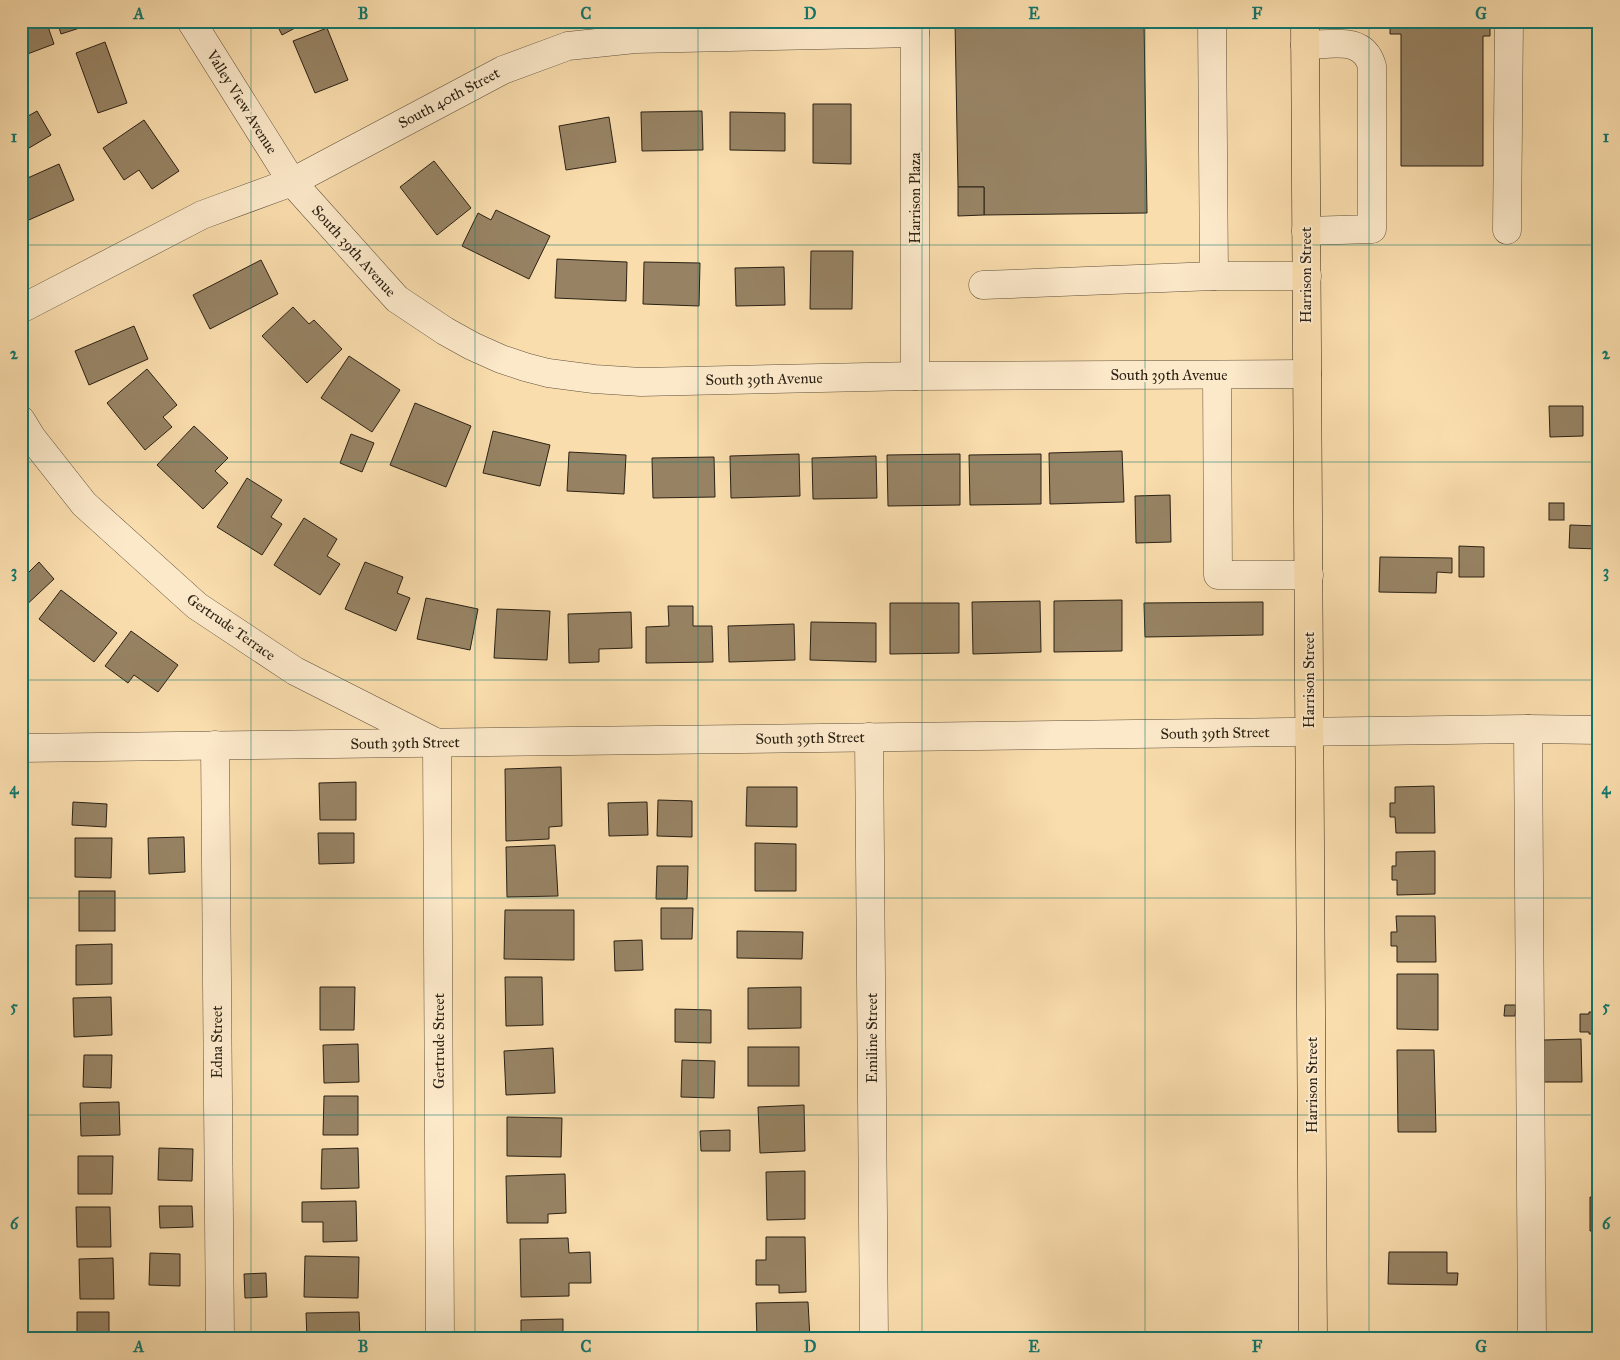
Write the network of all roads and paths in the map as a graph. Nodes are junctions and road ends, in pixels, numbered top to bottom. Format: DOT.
graph roads {
  1 [pos="191,21"];
  2 [pos="1212,21"];
  3 [pos="1509,21"];
  4 [pos="915,27"];
  5 [pos="1305,33"];
  6 [pos="292,182"];
  7 [pos="1507,230"];
  8 [pos="1306,231"];
  9 [pos="1214,276"];
  10 [pos="1307,276"];
  11 [pos="984,285"];
  12 [pos="21,309"];
  13 [pos="1217,374"];
  14 [pos="1307,374"];
  15 [pos="915,376"];
  16 [pos="21,420"];
  17 [pos="1308,575"];
  18 [pos="1528,729"];
  19 [pos="1599,730"];
  20 [pos="1310,732"];
  21 [pos="869,737"];
  22 [pos="437,743"];
  23 [pos="216,745"];
  24 [pos="21,748"];
  25 [pos="220,1339"];
  26 [pos="440,1339"];
  27 [pos="874,1339"];
  28 [pos="1313,1339"];
  29 [pos="1532,1339"];
  1 -- 6 [label="street, Valley View Avenue"];
  2 -- 9 [label="street"];
  3 -- 7 [label="street"];
  4 -- 6 [label="street, South 40th Street"];
  4 -- 15 [label="street, Harrison Plaza"];
  5 -- 8 [label="main road, Harrison Street"];
  5 -- 8 [label="street"];
  6 -- 12 [label="street, South 40th Street"];
  6 -- 15 [label="street, South 39th Avenue"];
  8 -- 10 [label="main road, Harrison Street"];
  9 -- 10 [label="street"];
  9 -- 11 [label="street"];
  10 -- 14 [label="main road, Harrison Street"];
  13 -- 14 [label="street, South 39th Avenue"];
  13 -- 15 [label="street, South 39th Avenue"];
  13 -- 17 [label="street"];
  14 -- 17 [label="main road, Harrison Street"];
  16 -- 22 [label="street, Gertrude Terrace"];
  17 -- 20 [label="main road, Harrison Street"];
  18 -- 19 [label="street, South 39th Street"];
  18 -- 20 [label="street, South 39th Street"];
  18 -- 29 [label="street"];
  20 -- 21 [label="street, South 39th Street"];
  20 -- 28 [label="main road, Harrison Street"];
  21 -- 22 [label="street, South 39th Street"];
  21 -- 27 [label="street, Emiline Street"];
  22 -- 23 [label="street, South 39th Street"];
  22 -- 26 [label="street, Gertrude Street"];
  23 -- 24 [label="street, South 39th Street"];
  23 -- 25 [label="street, Edna Street"];
}
